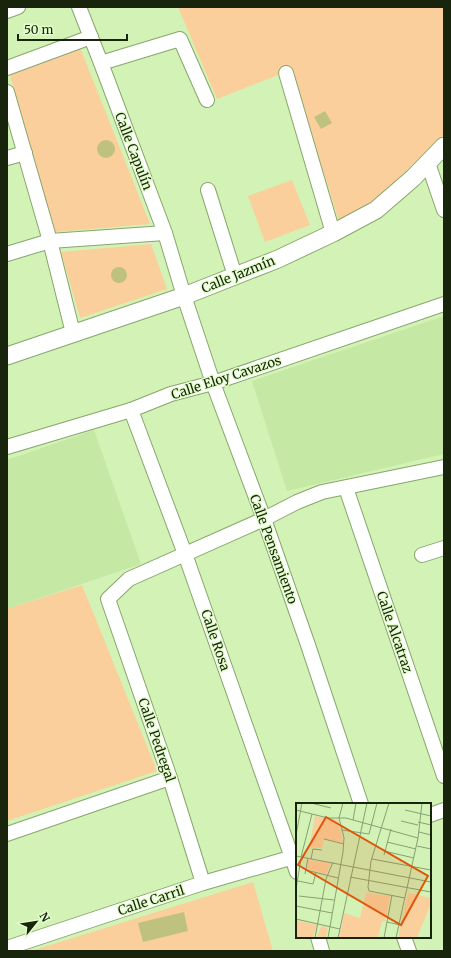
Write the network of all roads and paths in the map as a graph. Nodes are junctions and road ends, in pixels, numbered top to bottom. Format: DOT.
graph roads {
  1 [pos="18,7"];
  2 [pos="78,7"];
  3 [pos="7,11"];
  4 [pos="90,37"];
  5 [pos="101,63"];
  6 [pos="7,68"];
  7 [pos="286,73"];
  8 [pos="7,92"];
  9 [pos="207,100"];
  10 [pos="444,146"];
  11 [pos="25,153"];
  12 [pos="7,158"];
  13 [pos="428,163"];
  14 [pos="208,190"];
  15 [pos="444,210"];
  16 [pos="165,233"];
  17 [pos="333,233"];
  18 [pos="50,241"];
  19 [pos="7,254"];
  20 [pos="235,276"];
  21 [pos="184,296"];
  22 [pos="444,304"];
  23 [pos="73,333"];
  24 [pos="7,356"];
  25 [pos="213,383"];
  26 [pos="131,410"];
  27 [pos="7,446"];
  28 [pos="444,467"];
  29 [pos="346,488"];
  30 [pos="264,519"];
  31 [pos="444,548"];
  32 [pos="185,554"];
  33 [pos="422,555"];
  34 [pos="444,776"];
  35 [pos="170,778"];
  36 [pos="361,803"];
  37 [pos="444,810"];
  38 [pos="431,815"];
  39 [pos="7,834"];
  40 [pos="295,856"];
  41 [pos="203,883"];
  42 [pos="318,938"];
  43 [pos="404,938"];
  44 [pos="7,948"];
  45 [pos="322,951"];
  46 [pos="409,951"];
  1 -- 3 [label="street"];
  2 -- 4 [label="street, Calle Capulín"];
  4 -- 5 [label="street, Calle Capulín"];
  4 -- 6 [label="street"];
  5 -- 9 [label="street"];
  5 -- 16 [label="street, Calle Capulín"];
  7 -- 17 [label="street"];
  8 -- 11 [label="street"];
  10 -- 13 [label="street, Calle Jazmín"];
  11 -- 12 [label="street"];
  11 -- 18 [label="street"];
  13 -- 15 [label="street"];
  13 -- 17 [label="street, Calle Jazmín"];
  14 -- 20 [label="street"];
  16 -- 18 [label="street"];
  16 -- 21 [label="street, Calle Capulín"];
  17 -- 20 [label="street, Calle Jazmín"];
  18 -- 19 [label="street"];
  18 -- 23 [label="street"];
  20 -- 21 [label="street, Calle Jazmín"];
  21 -- 23 [label="street, Calle Jazmín"];
  21 -- 25 [label="street, Calle Pensamiento"];
  22 -- 25 [label="street, Calle Eloy Cavazos"];
  23 -- 24 [label="street, Calle Jazmín"];
  25 -- 26 [label="street, Calle Eloy Cavazos"];
  25 -- 30 [label="street, Calle Pensamiento"];
  26 -- 27 [label="street, Calle Eloy Cavazos"];
  26 -- 32 [label="street, Calle Rosa"];
  28 -- 29 [label="street"];
  29 -- 30 [label="street"];
  29 -- 34 [label="street, Calle Alcatraz"];
  30 -- 32 [label="street"];
  30 -- 36 [label="street, Calle Pensamiento"];
  31 -- 33 [label="street"];
  32 -- 35 [label="street, Calle Pedregal"];
  32 -- 40 [label="street, Calle Rosa"];
  35 -- 39 [label="street"];
  35 -- 41 [label="street, Calle Pedregal"];
  37 -- 38 [label="street"];
  40 -- 41 [label="street, Calle Carril"];
  41 -- 44 [label="street, Calle Carril"];
  42 -- 45 [label="street"];
  43 -- 46 [label="street"];
}
